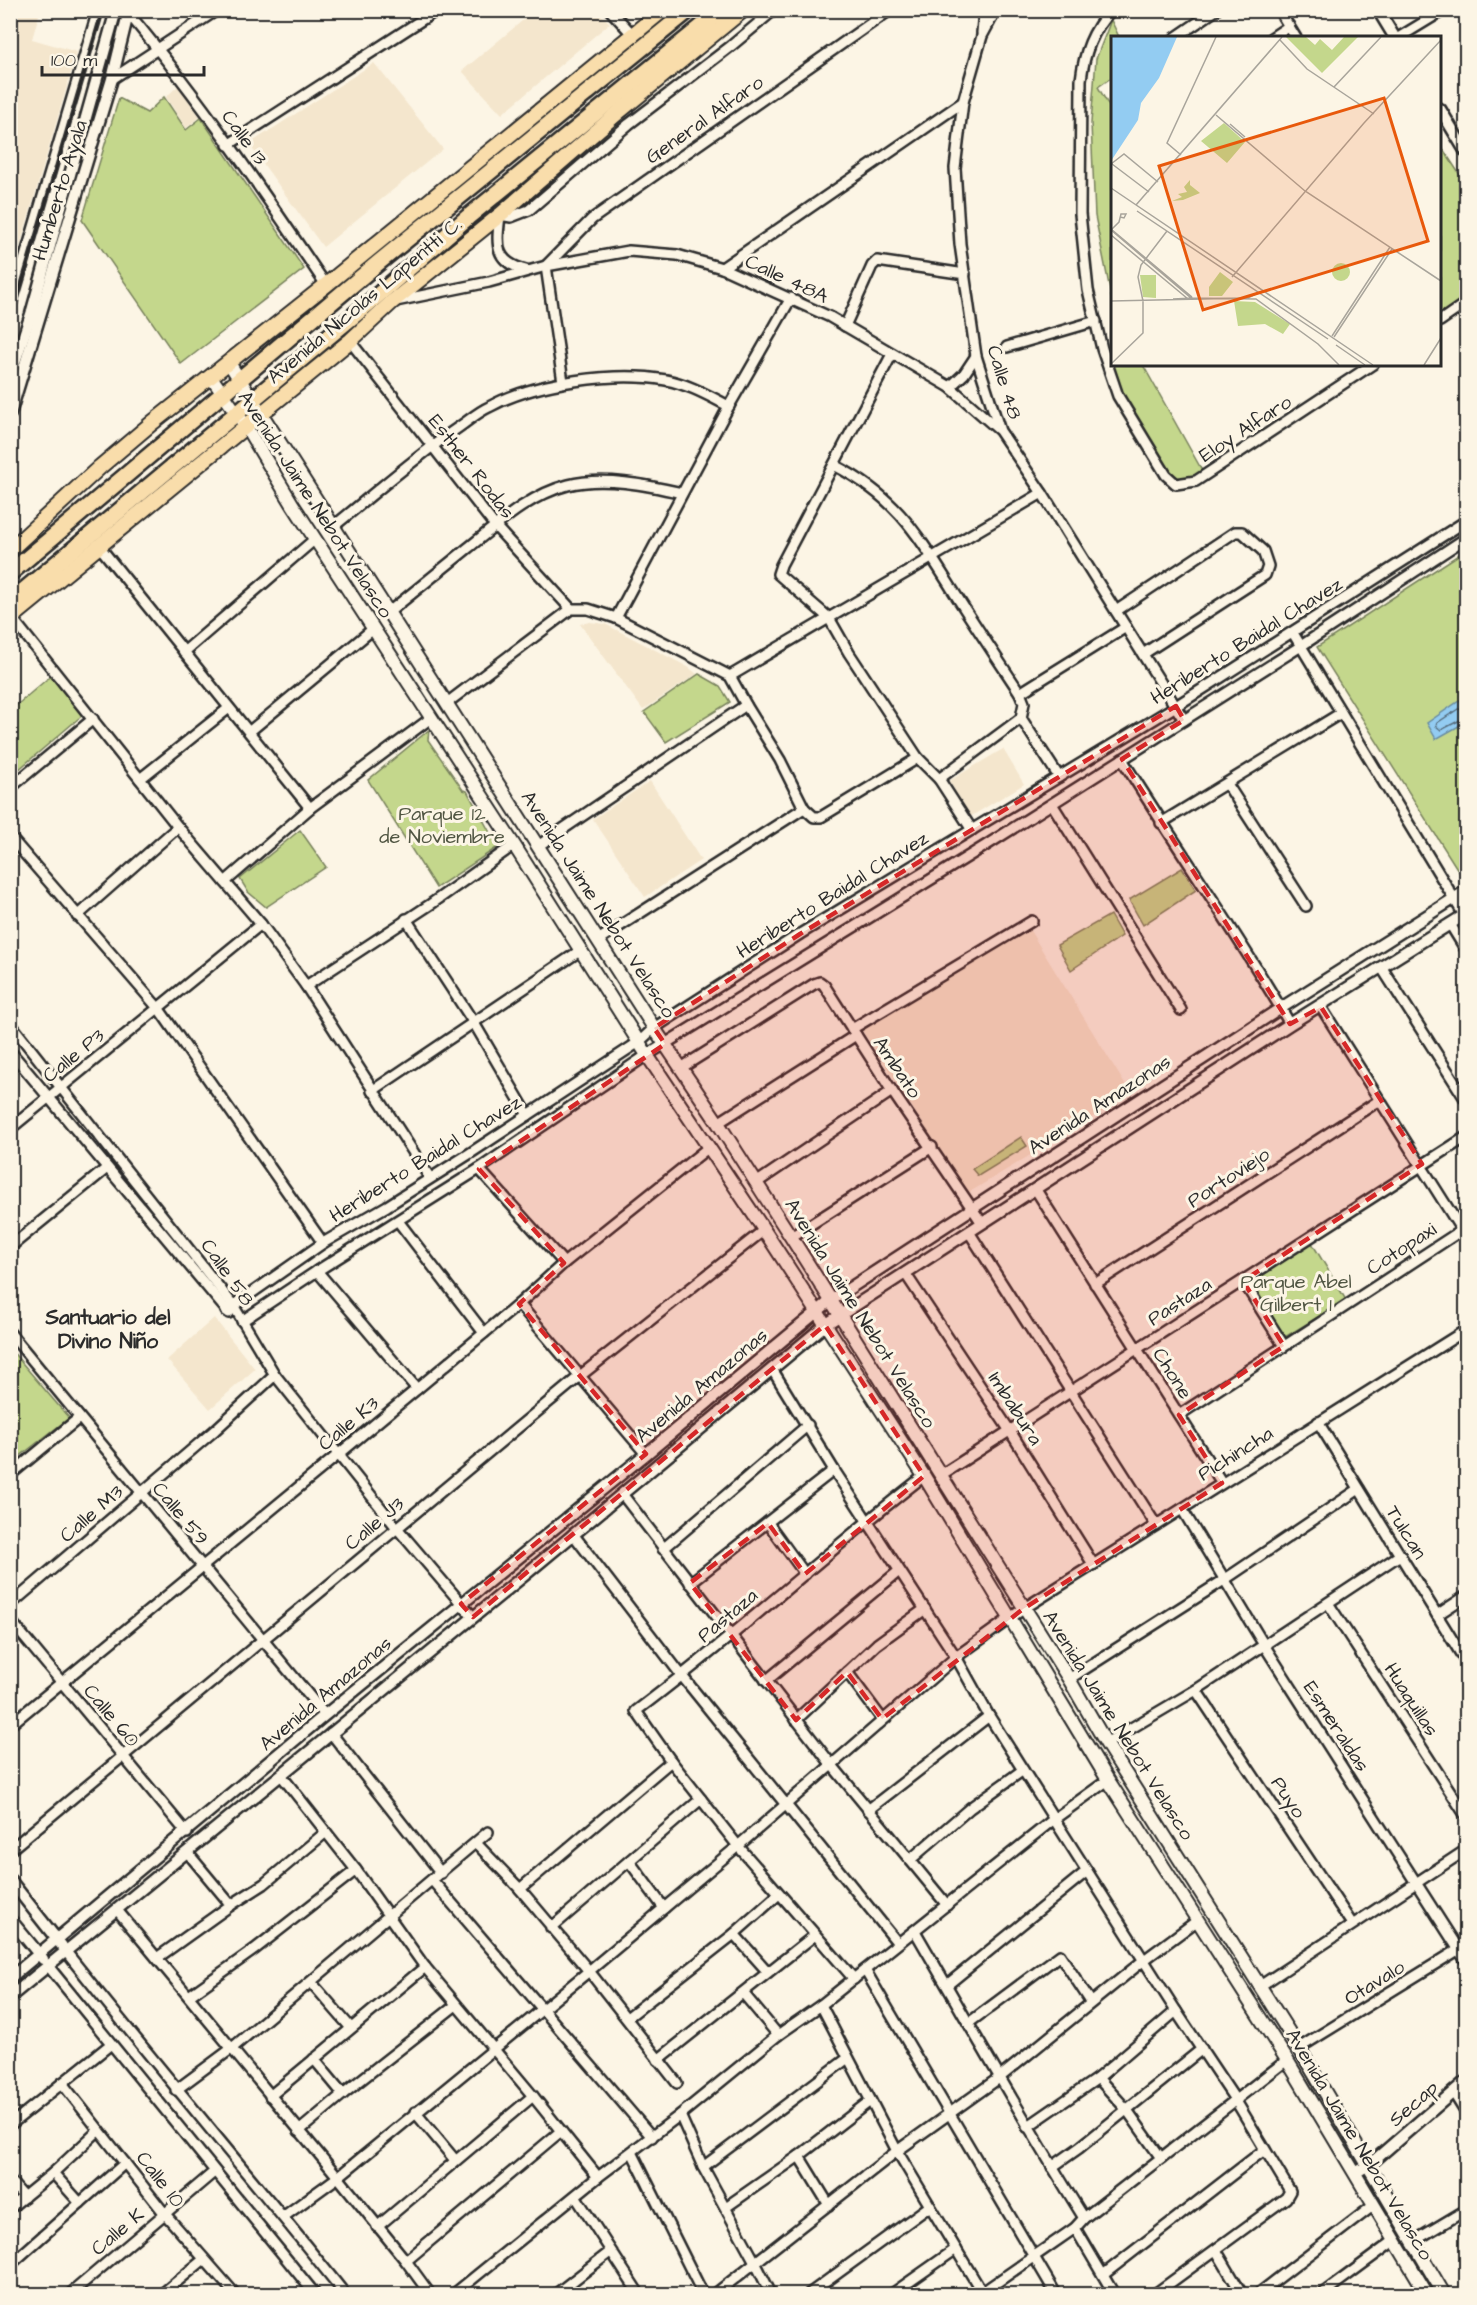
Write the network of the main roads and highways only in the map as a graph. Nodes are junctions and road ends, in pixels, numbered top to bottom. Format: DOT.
graph roads {
  1 [pos="663,10"];
  2 [pos="689,10"];
  3 [pos="722,10"];
  4 [pos="743,10"];
  5 [pos="650,77"];
  6 [pos="229,363"];
  7 [pos="211,377"];
  8 [pos="240,380"];
  9 [pos="223,394"];
  10 [pos="257,405"];
  11 [pos="240,419"];
  12 [pos="10,550"];
  13 [pos="10,573"];
  14 [pos="16,597"];
  15 [pos="11,619"];
  16 [pos="1400,2218"];
  17 [pos="1387,2227"];
  18 [pos="1427,2295"];
  19 [pos="1444,2295"];
  1 -- 6 [label="main road, Avenida Nicolás Lapentti C."];
  2 -- 8 [label="highway, Avenida Nicolás Lapentti C."];
  3 -- 5 [label="highway, Avenida Nicolás Lapentti C."];
  4 -- 5 [label="main road, Avenida Nicolás Lapentti C."];
  5 -- 10 [label="highway, Avenida Nicolás Lapentti C."];
  5 -- 10 [label="main road, Avenida Nicolás Lapentti C."];
  6 -- 7 [label="main road, Avenida Nicolás Lapentti C."];
  6 -- 8 [label="main road, Avenida Jaime Nebot Velasco"];
  7 -- 9 [label="main road, Avenida Jaime Nebot Velasco"];
  7 -- 12 [label="main road, Avenida Nicolás Lapentti C."];
  8 -- 9 [label="highway, Avenida Nicolás Lapentti C."];
  8 -- 10 [label="main road, Avenida Jaime Nebot Velasco"];
  9 -- 11 [label="main road, Avenida Jaime Nebot Velasco"];
  9 -- 13 [label="highway, Avenida Nicolás Lapentti C."];
  10 -- 11 [label="highway, Avenida Nicolás Lapentti C."];
  10 -- 16 [label="main road, Avenida Jaime Nebot Velasco"];
  11 -- 14 [label="highway, Avenida Nicolás Lapentti C."];
  11 -- 14 [label="main road, Avenida Nicolás Lapentti C."];
  11 -- 17 [label="main road, Avenida Jaime Nebot Velasco"];
  14 -- 15 [label="main road, Avenida Nicolás Lapentti C."];
  16 -- 17 [label="main road"];
  16 -- 19 [label="main road, Avenida Jaime Nebot Velasco"];
  17 -- 18 [label="main road, Avenida Jaime Nebot Velasco"];
}
